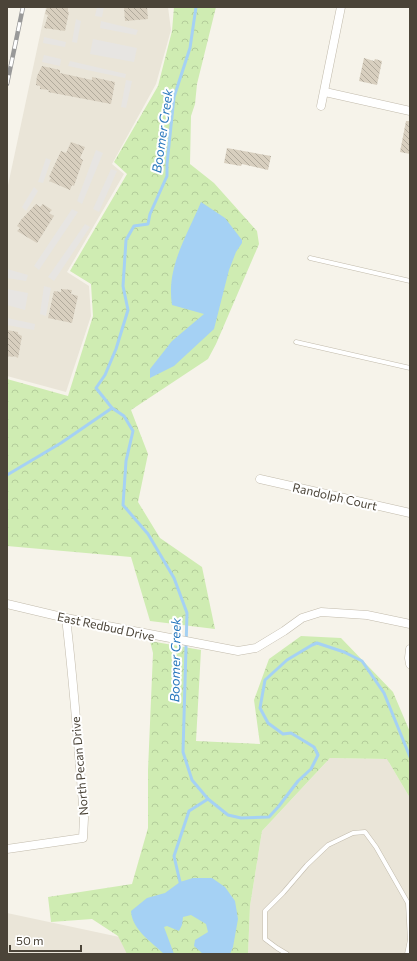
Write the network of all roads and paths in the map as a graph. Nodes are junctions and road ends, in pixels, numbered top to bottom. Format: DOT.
graph roads {
  1 [pos="341,7"];
  2 [pos="325,92"];
  3 [pos="321,106"];
  4 [pos="410,111"];
  5 [pos="310,258"];
  6 [pos="410,281"];
  7 [pos="296,342"];
  8 [pos="410,368"];
  9 [pos="260,479"];
  10 [pos="410,513"];
  11 [pos="7,604"];
  12 [pos="66,618"];
  13 [pos="410,624"];
  14 [pos="410,649"];
  15 [pos="410,664"];
  16 [pos="7,849"];
  17 [pos="287,954"];
  18 [pos="407,954"];
  1 -- 2 [label="street"];
  2 -- 3 [label="street"];
  2 -- 4 [label="street"];
  5 -- 6 [label="lane"];
  7 -- 8 [label="lane"];
  9 -- 10 [label="street, Randolph Court"];
  11 -- 12 [label="street, East Redbud Drive"];
  12 -- 13 [label="street, East Redbud Drive"];
  12 -- 16 [label="street, North Pecan Drive"];
  14 -- 15 [label="street"];
  17 -- 18 [label="lane"];
}
